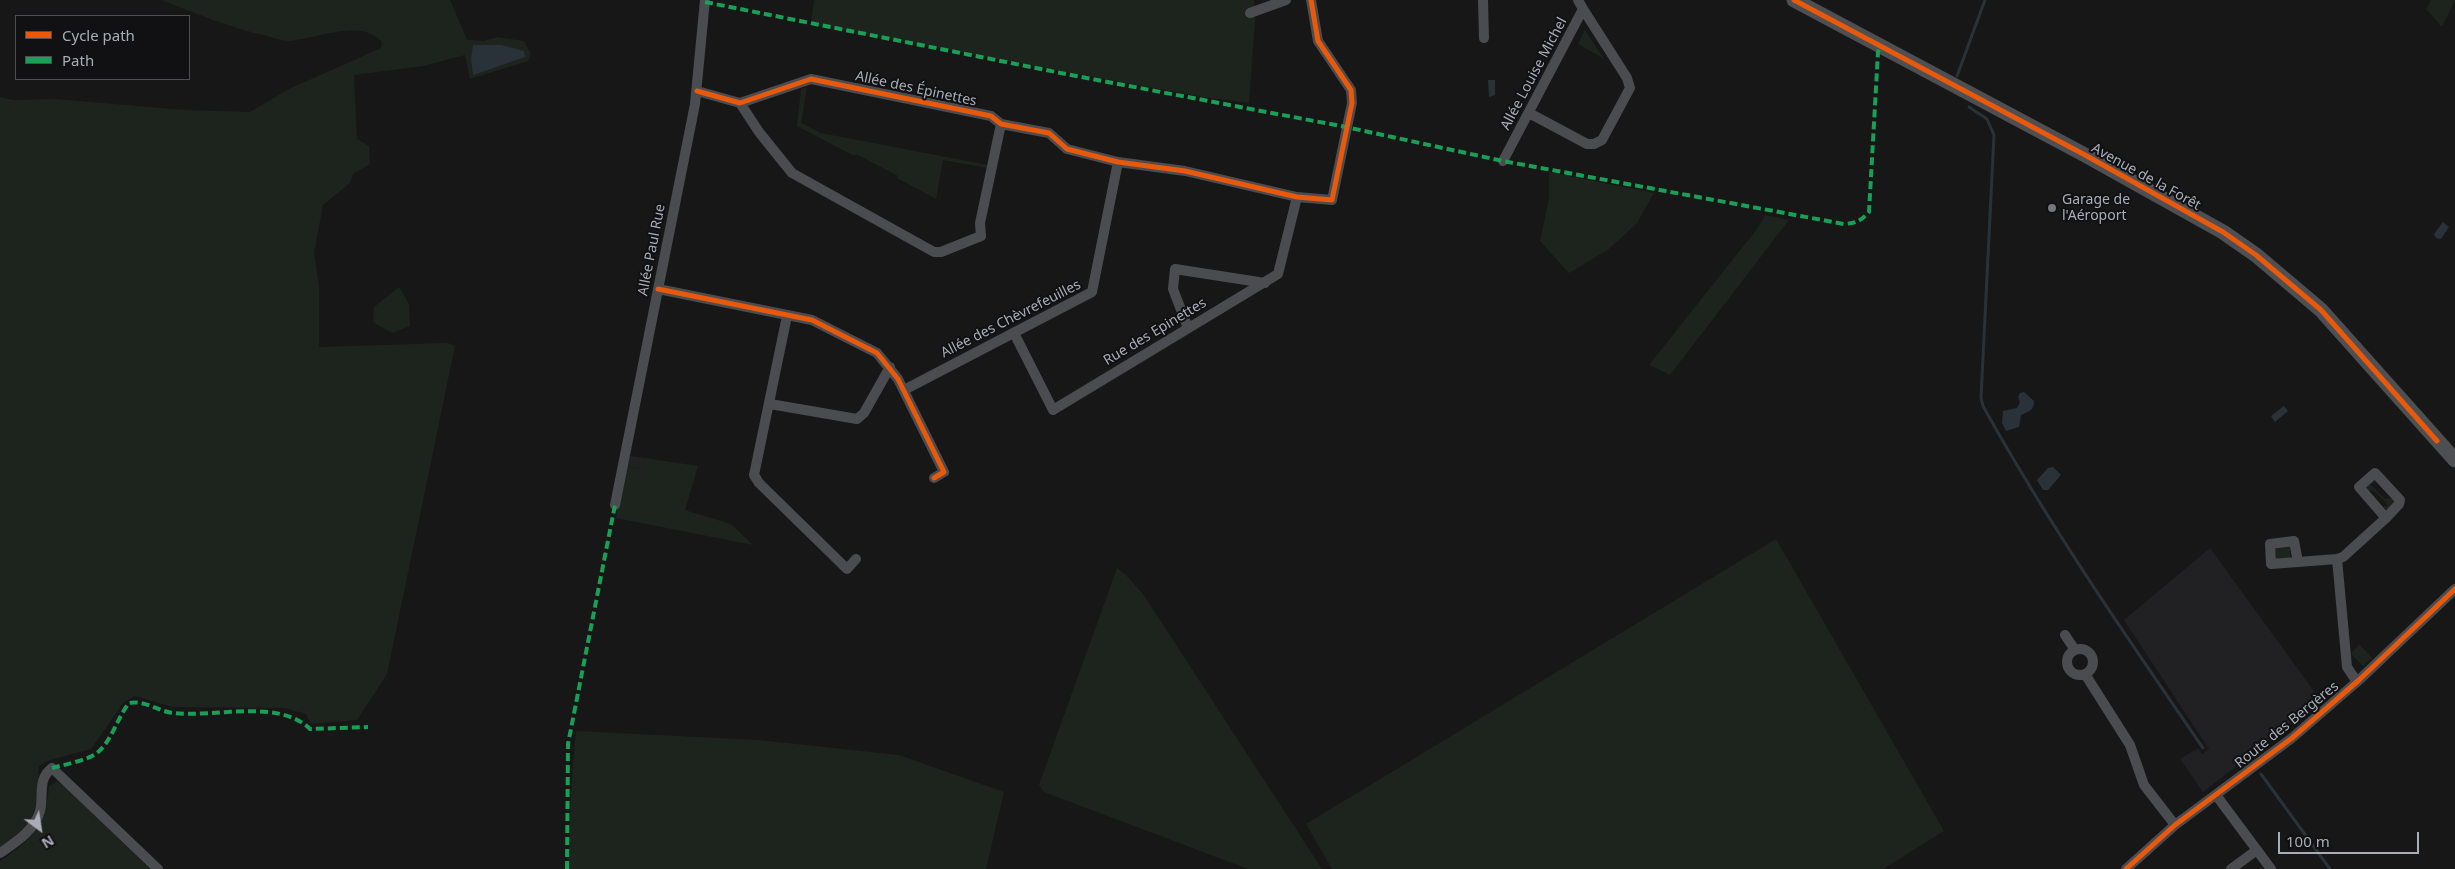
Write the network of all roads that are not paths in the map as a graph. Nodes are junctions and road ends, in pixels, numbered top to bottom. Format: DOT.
graph roads {
  1 [pos="705,0"];
  2 [pos="1286,0"];
  3 [pos="1311,0"];
  4 [pos="1483,0"];
  5 [pos="1794,0"];
  6 [pos="1581,4"];
  7 [pos="1250,13"];
  8 [pos="1484,38"];
  9 [pos="697,91"];
  10 [pos="740,102"];
  11 [pos="1529,113"];
  12 [pos="1001,124"];
  13 [pos="1503,161"];
  14 [pos="1118,162"];
  15 [pos="1297,197"];
  16 [pos="1265,282"];
  17 [pos="658,289"];
  18 [pos="787,316"];
  19 [pos="1188,328"];
  20 [pos="1014,333"];
  21 [pos="890,367"];
  22 [pos="904,390"];
  23 [pos="770,404"];
  24 [pos="2437,441"];
  25 [pos="2455,460"];
  26 [pos="2455,469"];
  27 [pos="934,478"];
  28 [pos="614,505"];
  29 [pos="2386,518"];
  30 [pos="856,558"];
  31 [pos="2337,559"];
  32 [pos="2298,562"];
  33 [pos="2455,590"];
  34 [pos="2065,635"];
  35 [pos="2075,650"];
  36 [pos="2085,674"];
  37 [pos="2357,682"];
  38 [pos="2216,795"];
  39 [pos="2175,825"];
  40 [pos="2257,850"];
  41 [pos="0,853"];
  42 [pos="158,869"];
  43 [pos="2126,869"];
  44 [pos="2231,869"];
  45 [pos="2271,869"];
  1 -- 9 [label="street, Allée Paul Rue"];
  2 -- 7 [label="street"];
  3 -- 15 [label="street, Allée des Épinettes"];
  4 -- 8 [label="street"];
  5 -- 24 [label="main road, Avenue de la Forêt"];
  6 -- 11 [label="street, Allée Louise Michel"];
  6 -- 11 [label="street"];
  9 -- 10 [label="street"];
  9 -- 17 [label="street, Allée Paul Rue"];
  10 -- 12 [label="street, Allée des Épinettes"];
  10 -- 12 [label="street"];
  11 -- 13 [label="street, Allée Louise Michel"];
  12 -- 14 [label="street, Allée des Épinettes"];
  14 -- 15 [label="street, Allée des Épinettes"];
  14 -- 20 [label="street, Allée des Chèvrefeuilles"];
  15 -- 16 [label="street, Rue des Epinettes"];
  16 -- 19 [label="street, Rue des Epinettes"];
  16 -- 19 [label="street"];
  17 -- 18 [label="street"];
  17 -- 28 [label="street, Allée Paul Rue"];
  18 -- 21 [label="street"];
  18 -- 23 [label="street"];
  19 -- 20 [label="street, Rue des Epinettes"];
  20 -- 22 [label="street, Allée des Chèvrefeuilles"];
  21 -- 22 [label="street"];
  21 -- 23 [label="street"];
  22 -- 27 [label="street"];
  23 -- 30 [label="street"];
  24 -- 25 [label="main road, Avenue de la Forêt"];
  24 -- 26 [label="main road, Avenue de la Forêt"];
  29 -- 31 [label="street"];
  31 -- 32 [label="street"];
  31 -- 37 [label="street"];
  33 -- 37 [label="street, Route des Bergères"];
  34 -- 35 [label="street"];
  35 -- 36 [label="street"];
  35 -- 36 [label="street"];
  36 -- 39 [label="street"];
  37 -- 38 [label="street, Route des Bergères"];
  38 -- 39 [label="street, Route des Bergères"];
  38 -- 40 [label="street"];
  39 -- 43 [label="street, Route des Bergères"];
  40 -- 44 [label="street"];
  40 -- 45 [label="street"];
  41 -- 42 [label="street"];
}
